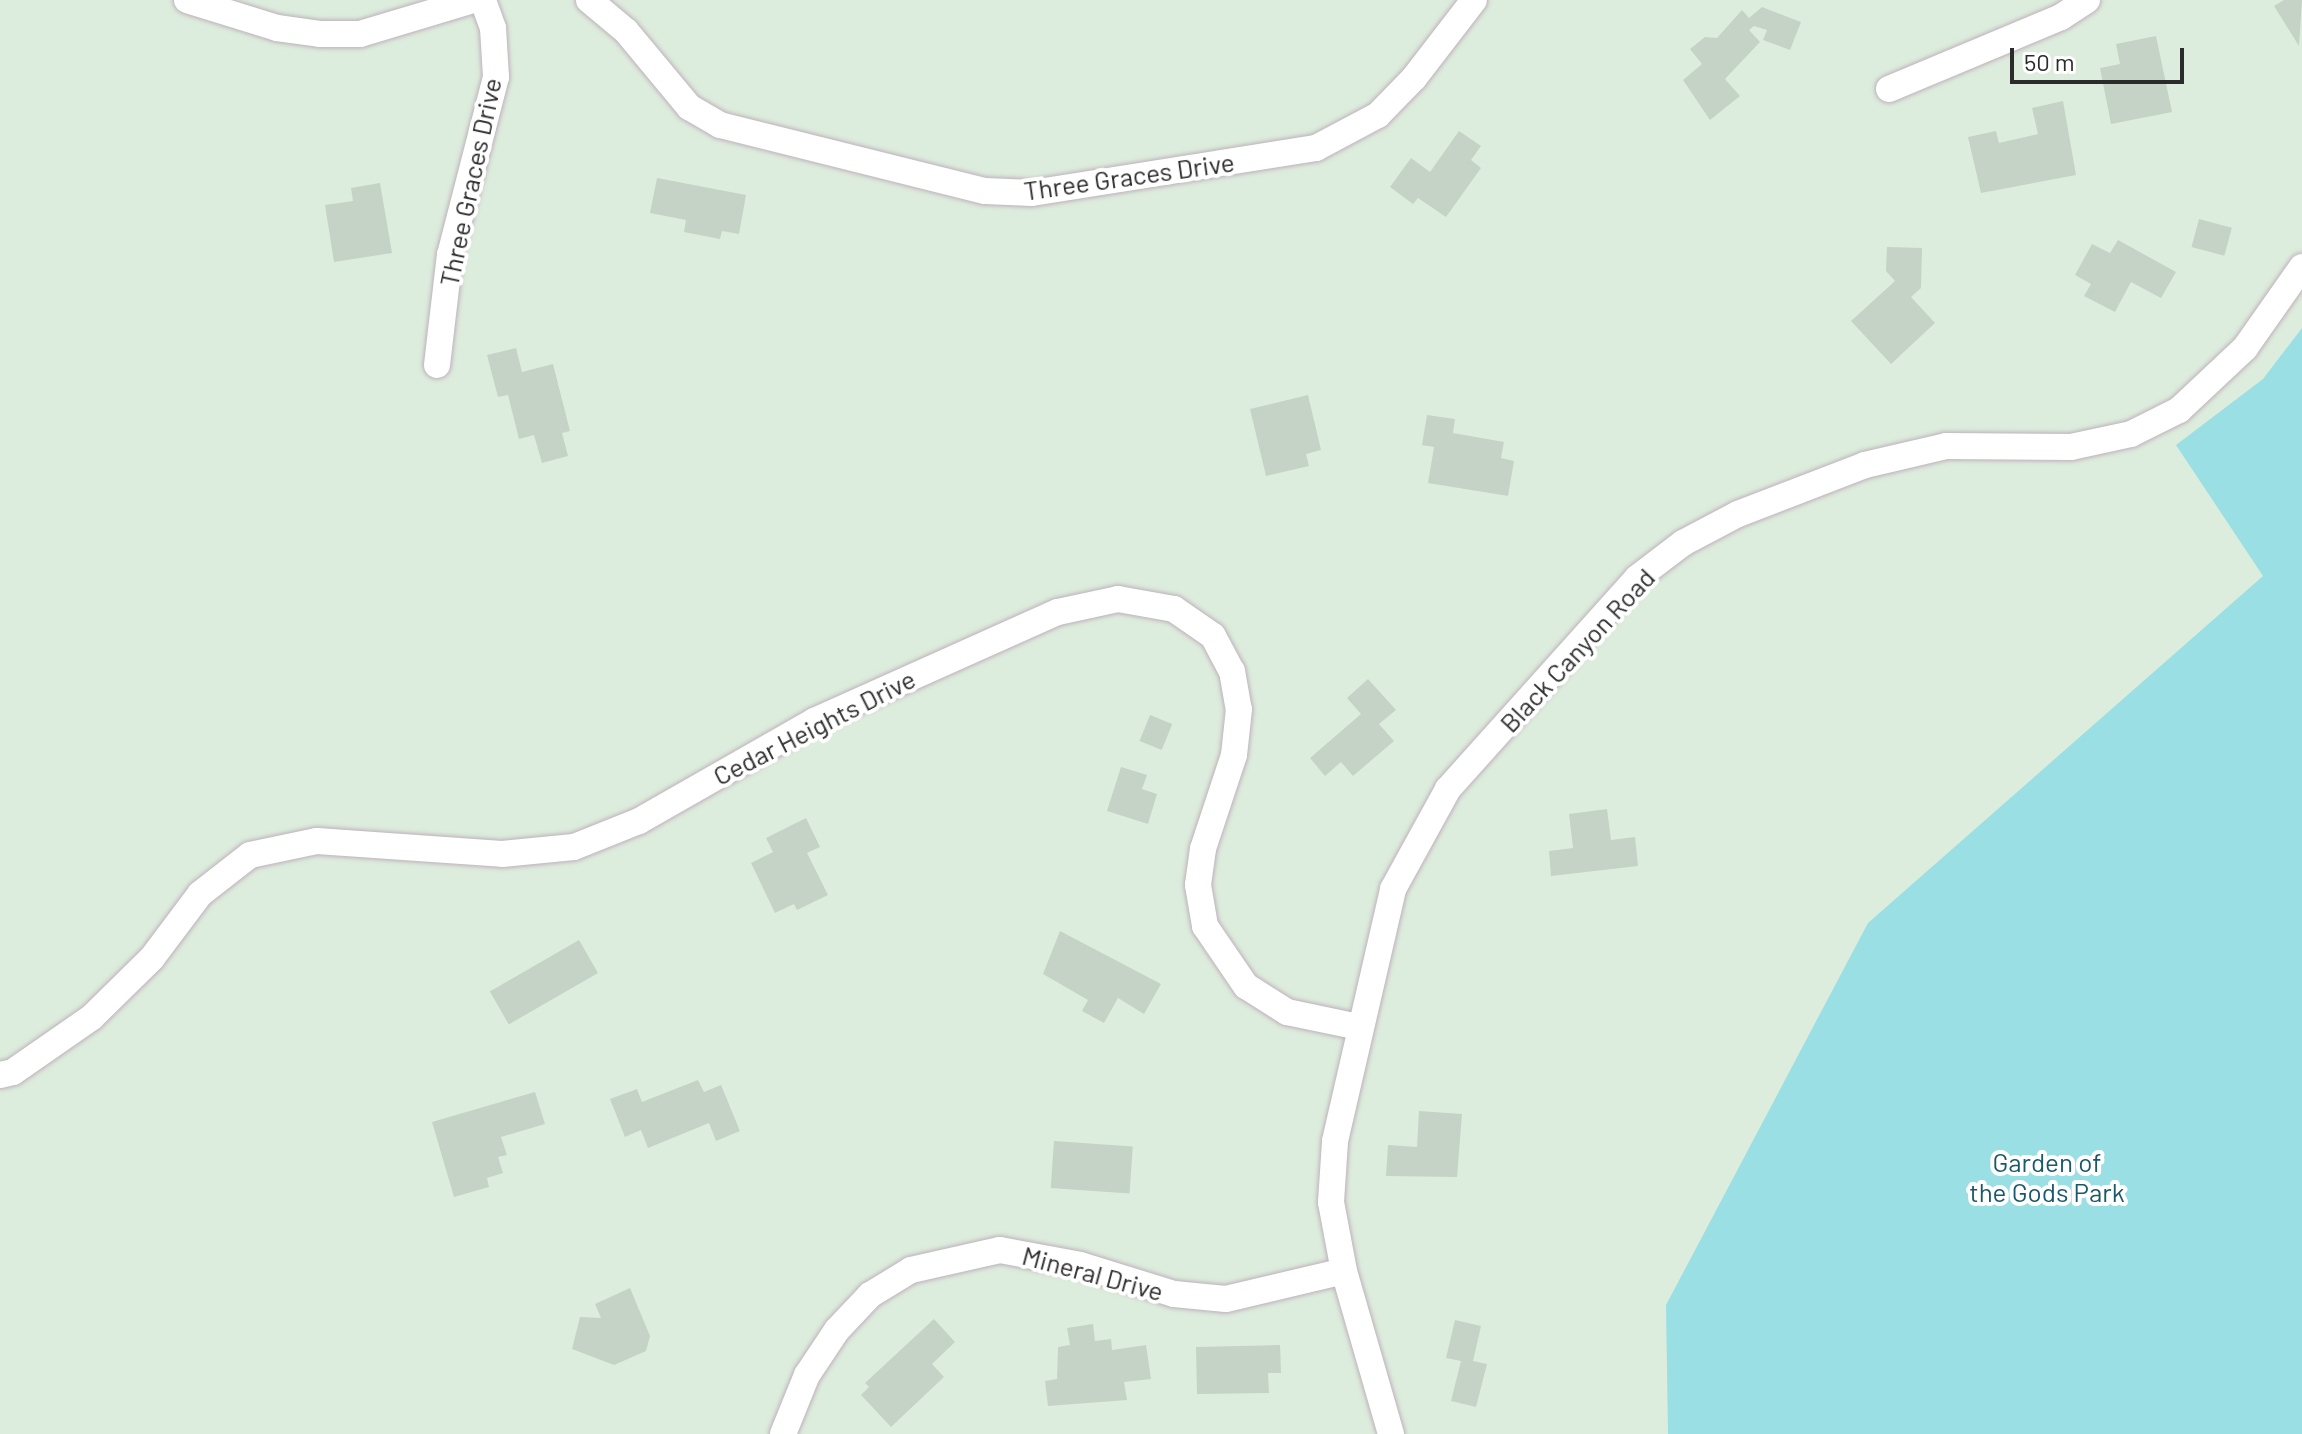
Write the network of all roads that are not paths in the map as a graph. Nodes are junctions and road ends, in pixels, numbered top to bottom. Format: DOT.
graph roads {
  1 [pos="187,0"];
  2 [pos="473,0"];
  3 [pos="483,0"];
  4 [pos="589,0"];
  5 [pos="1474,0"];
  6 [pos="2087,0"];
  7 [pos="1889,89"];
  8 [pos="2302,267"];
  9 [pos="437,365"];
  10 [pos="1359,1027"];
  11 [pos="0,1075"];
  12 [pos="1344,1271"];
  13 [pos="783,1434"];
  14 [pos="1391,1434"];
  1 -- 2 [label="street"];
  3 -- 9 [label="street, Three Graces Drive"];
  4 -- 5 [label="street, Three Graces Drive"];
  6 -- 7 [label="street"];
  8 -- 10 [label="street, Black Canyon Road"];
  10 -- 11 [label="street, Cedar Heights Drive"];
  10 -- 12 [label="street, Black Canyon Road"];
  12 -- 13 [label="street, Mineral Drive"];
  12 -- 14 [label="street, Black Canyon Road"];
}
